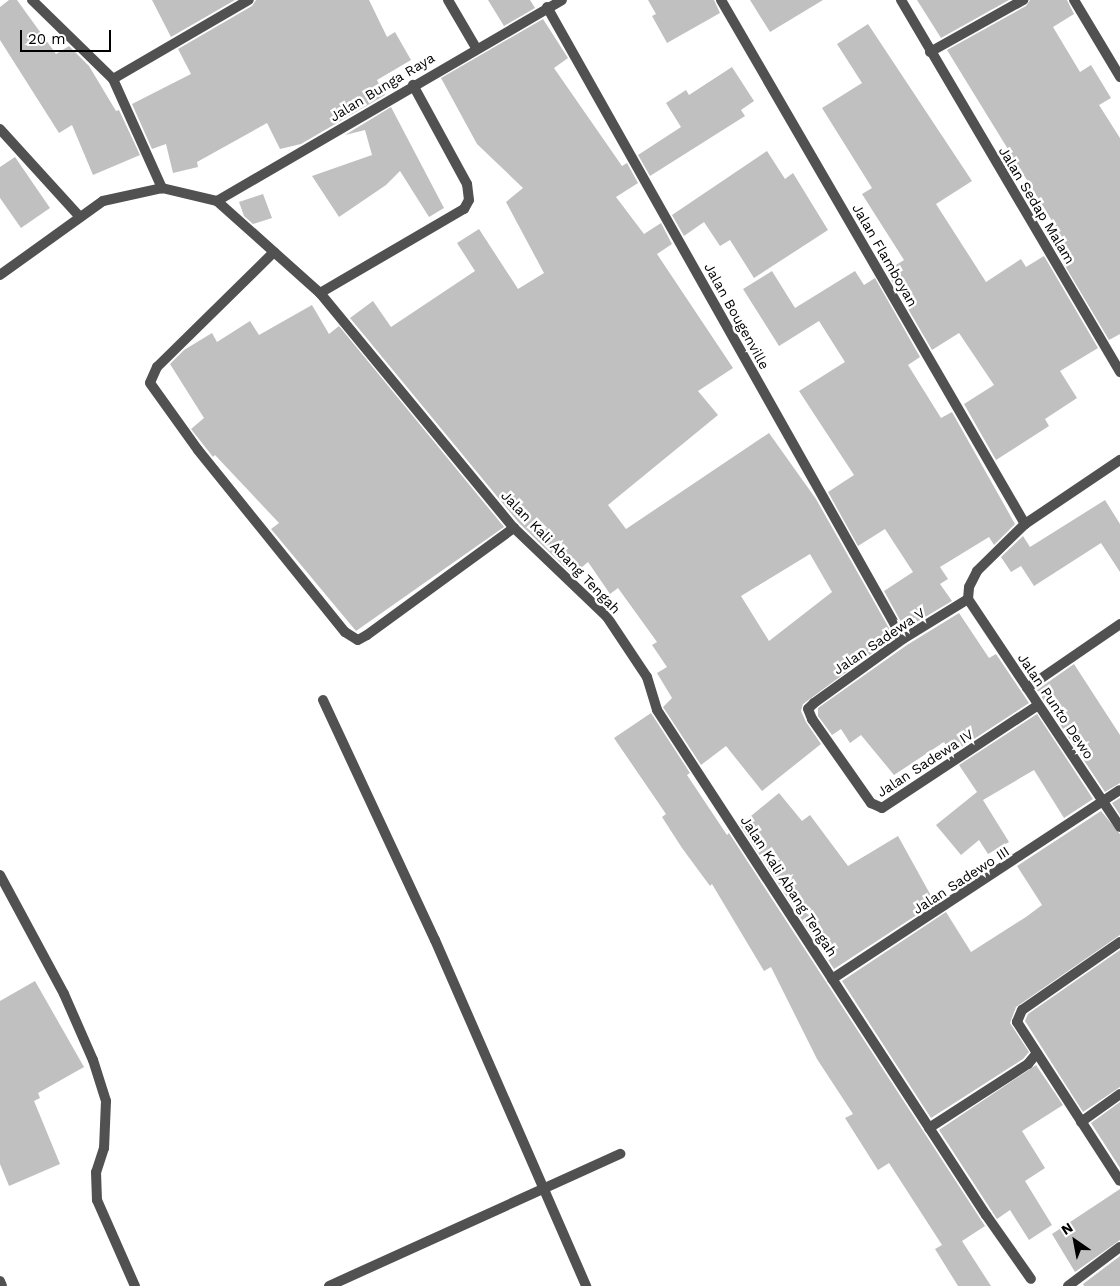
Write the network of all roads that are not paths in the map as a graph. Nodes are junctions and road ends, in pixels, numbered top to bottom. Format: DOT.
graph roads {
  1 [pos="32,0"];
  2 [pos="249,0"];
  3 [pos="448,0"];
  4 [pos="562,0"];
  5 [pos="721,0"];
  6 [pos="901,0"];
  7 [pos="1024,0"];
  8 [pos="1074,0"];
  9 [pos="547,7"];
  10 [pos="476,48"];
  11 [pos="930,52"];
  12 [pos="1120,77"];
  13 [pos="113,79"];
  14 [pos="413,85"];
  15 [pos="0,129"];
  16 [pos="162,188"];
  17 [pos="217,201"];
  18 [pos="80,217"];
  19 [pos="274,252"];
  20 [pos="0,275"];
  21 [pos="320,293"];
  22 [pos="1120,372"];
  23 [pos="1120,460"];
  24 [pos="1025,524"];
  25 [pos="514,528"];
  26 [pos="968,599"];
  27 [pos="1120,624"];
  28 [pos="903,639"];
  29 [pos="1028,688"];
  30 [pos="323,700"];
  31 [pos="1038,705"];
  32 [pos="808,710"];
  33 [pos="1120,790"];
  34 [pos="1104,802"];
  35 [pos="1120,827"];
  36 [pos="0,875"];
  37 [pos="1120,942"];
  38 [pos="832,979"];
  39 [pos="1037,1053"];
  40 [pos="1120,1094"];
  41 [pos="1081,1122"];
  42 [pos="929,1128"];
  43 [pos="620,1154"];
  44 [pos="1120,1181"];
  45 [pos="541,1189"];
  46 [pos="1120,1247"];
  47 [pos="1031,1279"];
  48 [pos="0,1282"];
  49 [pos="2,1286"];
  50 [pos="135,1286"];
  51 [pos="329,1286"];
  52 [pos="586,1286"];
  53 [pos="1068,1286"];
  1 -- 13 [label="street"];
  2 -- 13 [label="street"];
  3 -- 10 [label="street"];
  4 -- 9 [label="street, Jalan Bunga Raya"];
  5 -- 24 [label="street, Jalan Flamboyan"];
  6 -- 11 [label="street, Jalan Sedap Malam"];
  7 -- 11 [label="street"];
  8 -- 12 [label="street"];
  9 -- 10 [label="street, Jalan Bunga Raya"];
  9 -- 28 [label="street, Jalan Bougenville"];
  10 -- 14 [label="street, Jalan Bunga Raya"];
  11 -- 22 [label="street, Jalan Sedap Malam"];
  13 -- 16 [label="street"];
  14 -- 17 [label="street, Jalan Bunga Raya"];
  14 -- 21 [label="street"];
  15 -- 18 [label="street"];
  16 -- 17 [label="street, Jalan Kali Abang Tengah"];
  16 -- 18 [label="street, Jalan Kali Abang Tengah"];
  17 -- 19 [label="street, Jalan Kali Abang Tengah"];
  18 -- 20 [label="street, Jalan Kali Abang Tengah"];
  19 -- 21 [label="street, Jalan Kali Abang Tengah"];
  19 -- 25 [label="street"];
  21 -- 25 [label="street, Jalan Kali Abang Tengah"];
  23 -- 24 [label="street"];
  24 -- 26 [label="street"];
  25 -- 38 [label="street, Jalan Kali Abang Tengah"];
  26 -- 28 [label="street, Jalan Sadewa V"];
  26 -- 29 [label="street, Jalan Punto Dewo"];
  27 -- 29 [label="street"];
  28 -- 32 [label="street, Jalan Sadewa V"];
  29 -- 31 [label="street, Jalan Punto Dewo"];
  30 -- 45 [label="street"];
  31 -- 32 [label="street, Jalan Sadewa IV"];
  31 -- 34 [label="street, Jalan Punto Dewo"];
  33 -- 34 [label="street, Jalan Sadewo III"];
  34 -- 35 [label="street, Jalan Punto Dewo"];
  34 -- 38 [label="street, Jalan Sadewo III"];
  36 -- 50 [label="street"];
  37 -- 39 [label="street"];
  38 -- 42 [label="street, Jalan Kali Abang Tengah"];
  39 -- 41 [label="street"];
  39 -- 42 [label="street"];
  40 -- 41 [label="street"];
  41 -- 44 [label="street"];
  42 -- 47 [label="street, Jalan Kali Abang Tengah"];
  43 -- 45 [label="street"];
  45 -- 51 [label="street"];
  45 -- 52 [label="street"];
  46 -- 53 [label="street"];
  48 -- 49 [label="street"];
}
